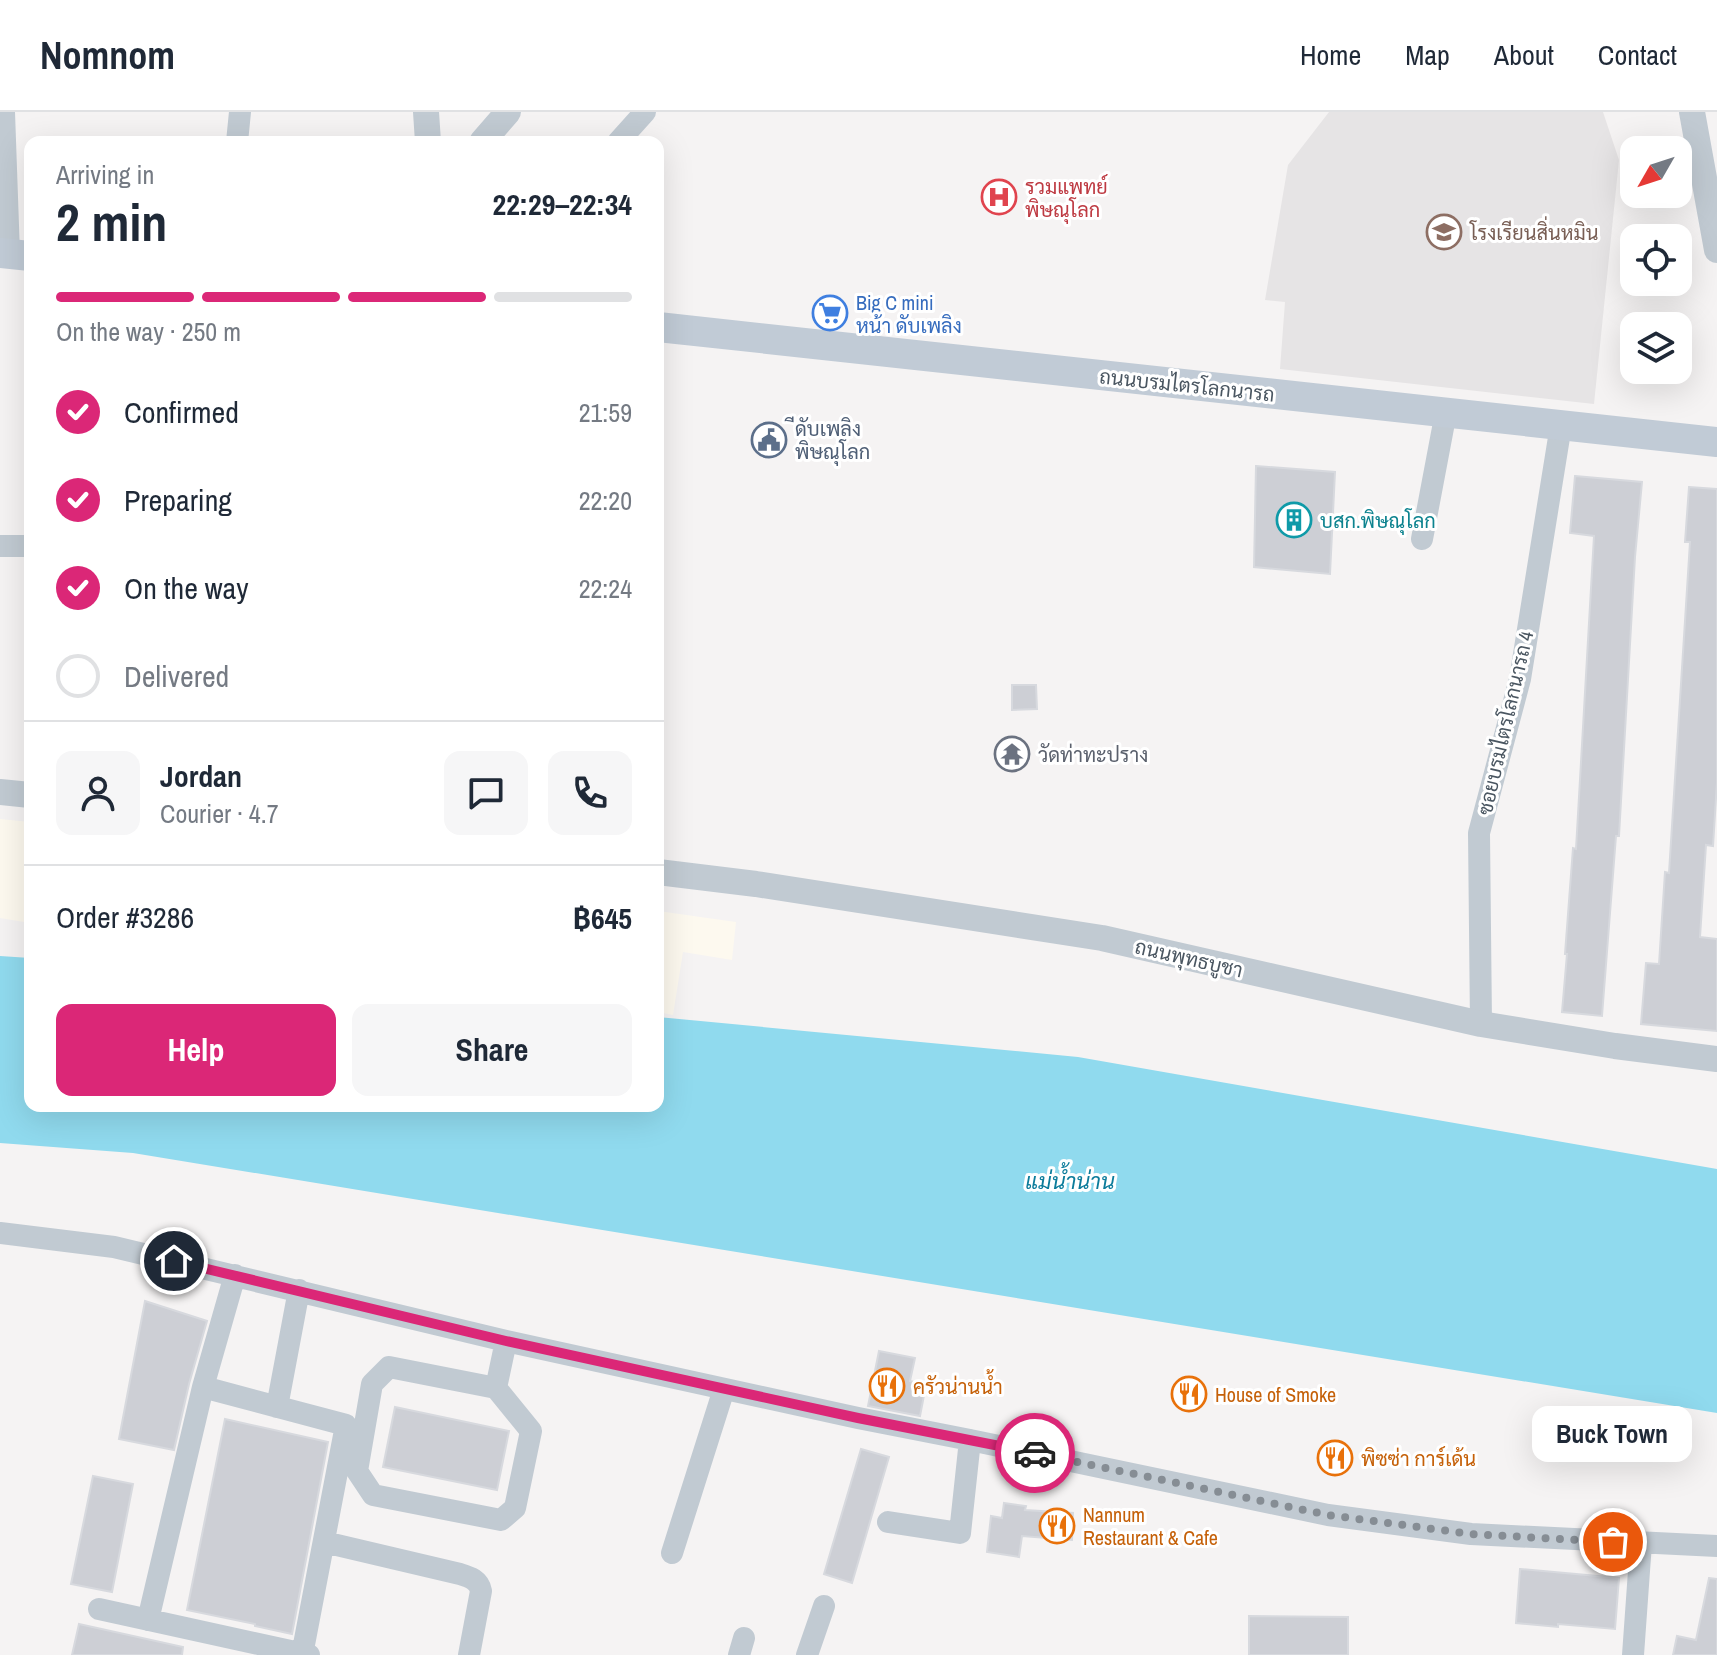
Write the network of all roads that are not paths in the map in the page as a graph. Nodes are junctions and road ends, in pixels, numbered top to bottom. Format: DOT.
graph roads {
  1 [pos="4,112"];
  2 [pos="240,112"];
  3 [pos="426,112"];
  4 [pos="508,112"];
  5 [pos="645,112"];
  6 [pos="1692,112"];
  7 [pos="238,136"];
  8 [pos="428,136"];
  9 [pos="487,136"];
  10 [pos="623,136"];
  11 [pos="1717,250"];
  12 [pos="13,254"];
  13 [pos="664,328"];
  14 [pos="1446,412"];
  15 [pos="1561,425"];
  16 [pos="1717,442"];
  17 [pos="1422,539"];
  18 [pos="0,546"];
  19 [pos="24,546"];
  20 [pos="0,792"];
  21 [pos="24,794"];
  22 [pos="664,873"];
  23 [pos="1481,1024"];
  24 [pos="1717,1059"];
  25 [pos="0,1233"];
  26 [pos="235,1275"];
  27 [pos="299,1290"];
  28 [pos="506,1341"];
  29 [pos="203,1387"];
  30 [pos="496,1388"];
  31 [pos="724,1389"];
  32 [pos="277,1407"];
  33 [pos="970,1440"];
  34 [pos="888,1522"];
  35 [pos="324,1542"];
  36 [pos="1641,1543"];
  37 [pos="1717,1546"];
  38 [pos="672,1553"];
  39 [pos="824,1606"];
  40 [pos="99,1609"];
  41 [pos="148,1620"];
  42 [pos="305,1655"];
  43 [pos="469,1655"];
  44 [pos="807,1655"];
  45 [pos="1633,1655"];
  1 -- 12 [label="street"];
  2 -- 7 [label="street"];
  3 -- 8 [label="street"];
  4 -- 9 [label="street"];
  5 -- 10 [label="street"];
  6 -- 11 [label="street"];
  13 -- 14 [label="main road, ถนนบรมไตรโลกนารถ"];
  14 -- 15 [label="main road, ถนนบรมไตรโลกนารถ"];
  14 -- 17 [label="street"];
  15 -- 16 [label="main road, ถนนบรมไตรโลกนารถ"];
  15 -- 23 [label="street, ซอยบรมไตรโลกนารถ 4"];
  18 -- 19 [label="street"];
  20 -- 21 [label="street"];
  22 -- 23 [label="street, ถนนพุทธบูชา"];
  23 -- 24 [label="street, ถนนพุทธบูชา"];
  25 -- 26 [label="street"];
  26 -- 27 [label="street"];
  26 -- 29 [label="street"];
  27 -- 28 [label="street"];
  27 -- 32 [label="street"];
  28 -- 30 [label="street"];
  28 -- 31 [label="street"];
  29 -- 32 [label="street"];
  29 -- 41 [label="street"];
  30 -- 30 [label="street"];
  31 -- 33 [label="street"];
  31 -- 38 [label="street"];
  32 -- 35 [label="street"];
  33 -- 34 [label="street"];
  33 -- 36 [label="street"];
  35 -- 42 [label="street"];
  35 -- 43 [label="street"];
  36 -- 37 [label="street"];
  36 -- 45 [label="street"];
  39 -- 44 [label="street"];
  40 -- 41 [label="street"];
  41 -- 42 [label="street"];
}
